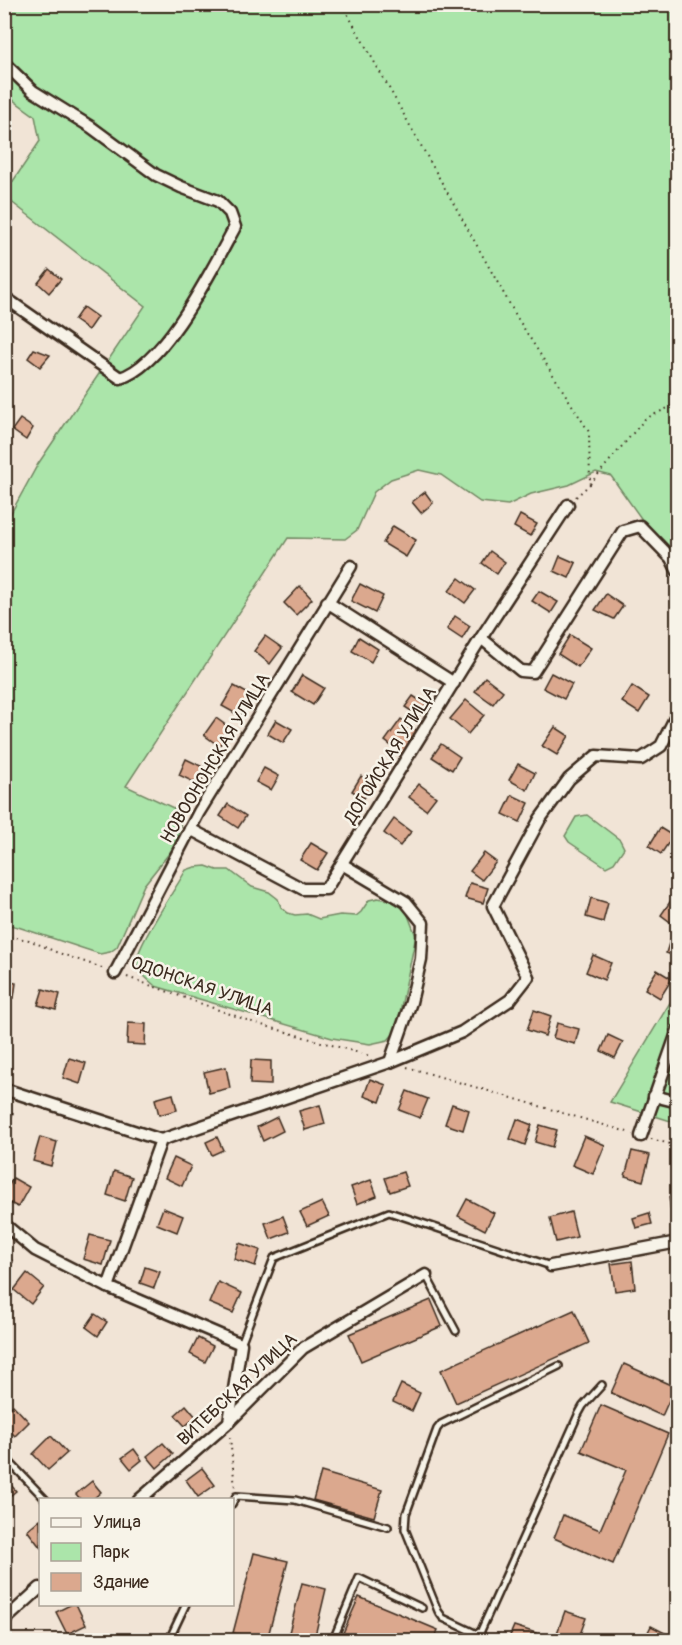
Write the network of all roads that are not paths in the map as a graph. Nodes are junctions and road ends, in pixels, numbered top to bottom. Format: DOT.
graph roads {
  1 [pos="4,63"];
  2 [pos="4,297"];
  3 [pos="568,505"];
  4 [pos="674,561"];
  5 [pos="351,566"];
  6 [pos="678,572"];
  7 [pos="327,602"];
  8 [pos="481,638"];
  9 [pos="453,683"];
  10 [pos="678,712"];
  11 [pos="190,829"];
  12 [pos="342,864"];
  13 [pos="115,973"];
  14 [pos="678,1030"];
  15 [pos="390,1062"];
  16 [pos="4,1089"];
  17 [pos="654,1096"];
  18 [pos="678,1102"];
  19 [pos="641,1136"];
  20 [pos="161,1140"];
  21 [pos="4,1224"];
  22 [pos="678,1242"];
  23 [pos="550,1266"];
  24 [pos="426,1275"];
  25 [pos="108,1287"];
  26 [pos="456,1331"];
  27 [pos="241,1344"];
  28 [pos="559,1366"];
  29 [pos="602,1385"];
  30 [pos="229,1422"];
  31 [pos="4,1456"];
  32 [pos="44,1498"];
  33 [pos="141,1498"];
  34 [pos="234,1500"];
  35 [pos="388,1527"];
  36 [pos="39,1589"];
  37 [pos="186,1606"];
  38 [pos="422,1608"];
  39 [pos="4,1621"];
  40 [pos="478,1638"];
  41 [pos="169,1641"];
  42 [pos="333,1641"];
  1 -- 2 [label="street"];
  3 -- 8 [label="street, ДОГОЙСКАЯ УЛИЦА"];
  4 -- 6 [label="street"];
  4 -- 8 [label="street"];
  5 -- 7 [label="street, НОВООНОНСКАЯ УЛИЦА"];
  7 -- 9 [label="street"];
  7 -- 11 [label="street, НОВООНОНСКАЯ УЛИЦА"];
  8 -- 9 [label="street, ДОГОЙСКАЯ УЛИЦА"];
  9 -- 12 [label="street, ДОГОЙСКАЯ УЛИЦА"];
  10 -- 15 [label="street"];
  11 -- 12 [label="street, ДОГОЙСКАЯ УЛИЦА"];
  11 -- 13 [label="street, НОВООНОНСКАЯ УЛИЦА"];
  12 -- 15 [label="street"];
  14 -- 17 [label="street"];
  15 -- 20 [label="street"];
  16 -- 20 [label="street"];
  17 -- 18 [label="street"];
  17 -- 19 [label="street"];
  20 -- 25 [label="street"];
  21 -- 25 [label="street, ВИТЕБСКАЯ УЛИЦА"];
  22 -- 23 [label="street"];
  23 -- 27 [label="lane"];
  24 -- 26 [label="lane"];
  24 -- 30 [label="street, ВИТЕБСКАЯ УЛИЦА"];
  25 -- 27 [label="street, ВИТЕБСКАЯ УЛИЦА"];
  27 -- 30 [label="street"];
  28 -- 40 [label="lane"];
  29 -- 40 [label="lane"];
  30 -- 33 [label="street, ВИТЕБСКАЯ УЛИЦА"];
  31 -- 32 [label="lane"];
  34 -- 35 [label="lane"];
  36 -- 39 [label="street"];
  37 -- 41 [label="lane"];
  38 -- 42 [label="lane"];
}
